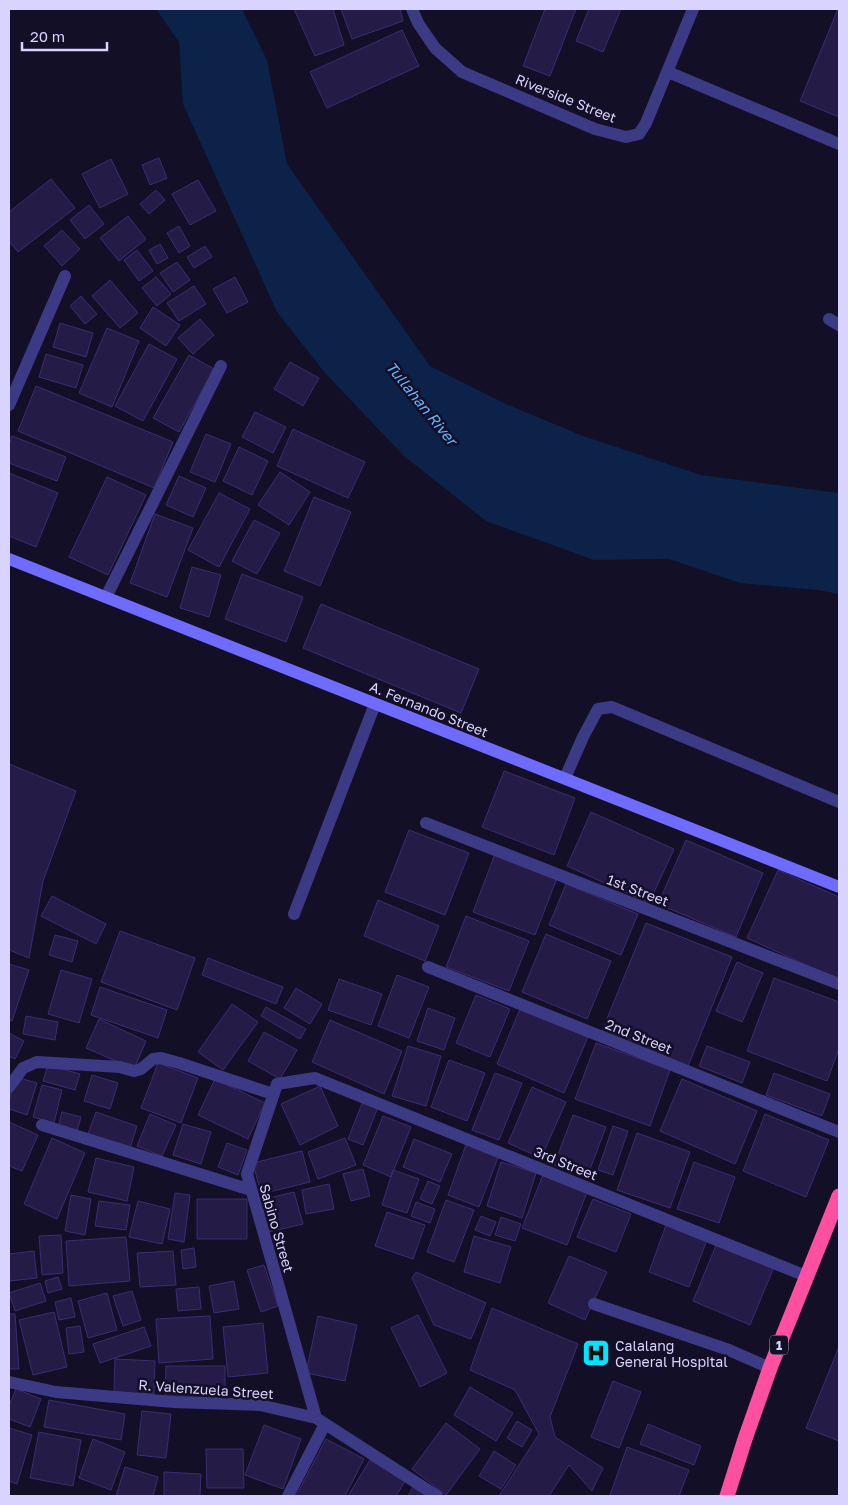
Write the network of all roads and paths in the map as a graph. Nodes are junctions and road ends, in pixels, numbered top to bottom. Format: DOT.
graph roads {
  1 [pos="412,9"];
  2 [pos="693,9"];
  3 [pos="668,72"];
  4 [pos="839,144"];
  5 [pos="65,276"];
  6 [pos="222,366"];
  7 [pos="9,405"];
  8 [pos="9,558"];
  9 [pos="106,597"];
  10 [pos="375,704"];
  11 [pos="565,778"];
  12 [pos="839,802"];
  13 [pos="426,823"];
  14 [pos="839,886"];
  15 [pos="294,914"];
  16 [pos="428,967"];
  17 [pos="839,984"];
  18 [pos="9,1087"];
  19 [pos="273,1094"];
  20 [pos="42,1125"];
  21 [pos="839,1132"];
  22 [pos="251,1190"];
  23 [pos="839,1196"];
  24 [pos="806,1276"];
  25 [pos="594,1304"];
  26 [pos="770,1368"];
  27 [pos="9,1382"];
  28 [pos="321,1421"];
  29 [pos="288,1496"];
  30 [pos="437,1496"];
  31 [pos="727,1496"];
  1 -- 3 [label="street, Riverside Street"];
  2 -- 3 [label="street"];
  3 -- 4 [label="street"];
  5 -- 7 [label="street"];
  6 -- 9 [label="street"];
  8 -- 9 [label="street, A. Fernando Street"];
  9 -- 10 [label="street, A. Fernando Street"];
  10 -- 11 [label="street, A. Fernando Street"];
  10 -- 15 [label="street"];
  11 -- 12 [label="street"];
  11 -- 14 [label="street, A. Fernando Street"];
  13 -- 17 [label="street, 1st Street"];
  16 -- 21 [label="street, 2nd Street"];
  18 -- 19 [label="street"];
  19 -- 22 [label="street, Sabino Street"];
  19 -- 24 [label="street, 3rd Street"];
  20 -- 22 [label="street"];
  22 -- 28 [label="street, Sabino Street"];
  23 -- 24 [label="highway, 1"];
  24 -- 26 [label="highway, 1"];
  25 -- 26 [label="street"];
  26 -- 31 [label="highway, 1"];
  27 -- 28 [label="street, R. Valenzuela Street"];
  28 -- 29 [label="street"];
  28 -- 30 [label="street, R. Valenzuela Street"];
}
